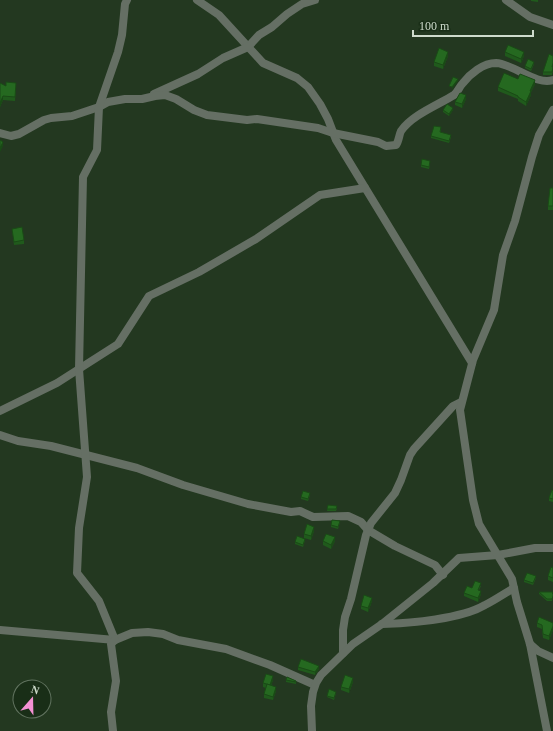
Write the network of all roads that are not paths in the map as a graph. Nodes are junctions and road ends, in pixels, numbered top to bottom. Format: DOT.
graph roads {
  1 [pos="127,0"];
  2 [pos="197,0"];
  3 [pos="315,0"];
  4 [pos="506,0"];
  5 [pos="553,25"];
  6 [pos="248,47"];
  7 [pos="553,80"];
  8 [pos="142,99"];
  9 [pos="99,107"];
  10 [pos="553,110"];
  11 [pos="0,133"];
  12 [pos="333,133"];
  13 [pos="366,188"];
  14 [pos="472,363"];
  15 [pos="79,369"];
  16 [pos="461,402"];
  17 [pos="0,411"];
  18 [pos="0,435"];
  19 [pos="85,455"];
  20 [pos="368,530"];
  21 [pos="553,548"];
  22 [pos="498,555"];
  23 [pos="443,575"];
  24 [pos="514,588"];
  25 [pos="382,624"];
  26 [pos="0,630"];
  27 [pos="115,640"];
  28 [pos="530,644"];
  29 [pos="343,653"];
  30 [pos="553,658"];
  31 [pos="315,685"];
  32 [pos="113,731"];
  33 [pos="312,731"];
  34 [pos="547,731"];
  1 -- 9 [label="street"];
  2 -- 6 [label="street"];
  3 -- 6 [label="street"];
  4 -- 5 [label="street"];
  6 -- 8 [label="street"];
  6 -- 12 [label="street"];
  7 -- 12 [label="street"];
  8 -- 9 [label="street"];
  8 -- 12 [label="street"];
  9 -- 11 [label="street"];
  9 -- 15 [label="street"];
  10 -- 14 [label="street"];
  12 -- 13 [label="street"];
  13 -- 14 [label="street"];
  13 -- 15 [label="street"];
  14 -- 16 [label="street"];
  15 -- 17 [label="street"];
  15 -- 19 [label="street"];
  16 -- 20 [label="street"];
  16 -- 22 [label="street"];
  18 -- 19 [label="street"];
  19 -- 20 [label="street"];
  19 -- 27 [label="street"];
  20 -- 23 [label="street"];
  20 -- 29 [label="street"];
  21 -- 22 [label="street"];
  22 -- 23 [label="street"];
  22 -- 24 [label="street"];
  23 -- 25 [label="street"];
  24 -- 25 [label="street"];
  24 -- 28 [label="street"];
  25 -- 29 [label="street"];
  26 -- 27 [label="street"];
  27 -- 31 [label="street"];
  27 -- 32 [label="street"];
  28 -- 30 [label="street"];
  28 -- 34 [label="street"];
  29 -- 31 [label="street"];
  31 -- 33 [label="street"];
}
